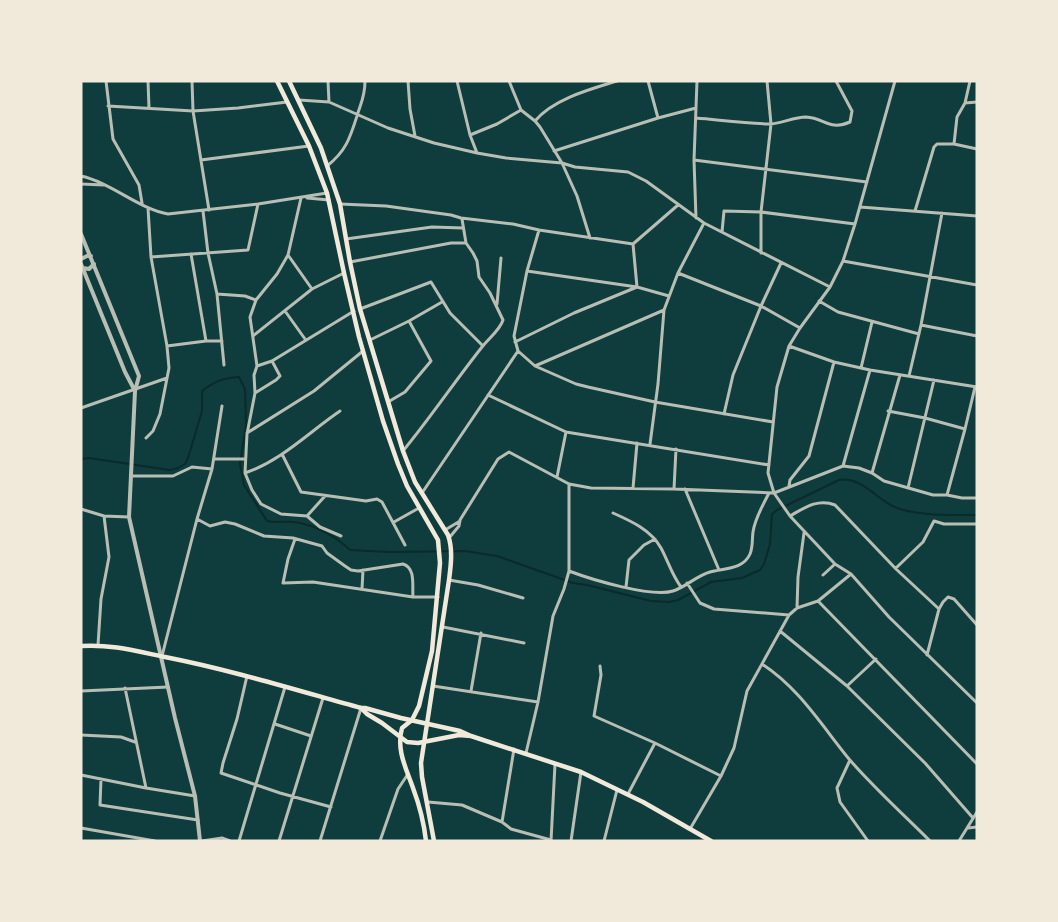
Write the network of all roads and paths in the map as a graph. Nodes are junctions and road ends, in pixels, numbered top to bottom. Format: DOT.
graph roads {
  1 [pos="106,81"];
  2 [pos="148,81"];
  3 [pos="192,81"];
  4 [pos="277,81"];
  5 [pos="289,81"];
  6 [pos="328,81"];
  7 [pos="364,81"];
  8 [pos="408,81"];
  9 [pos="457,81"];
  10 [pos="510,81"];
  11 [pos="617,81"];
  12 [pos="648,81"];
  13 [pos="697,81"];
  14 [pos="767,81"];
  15 [pos="836,81"];
  16 [pos="894,81"];
  17 [pos="970,81"];
  18 [pos="299,100"];
  19 [pos="287,102"];
  20 [pos="329,102"];
  21 [pos="977,102"];
  22 [pos="965,103"];
  23 [pos="108,106"];
  24 [pos="149,108"];
  25 [pos="696,108"];
  26 [pos="521,110"];
  27 [pos="193,111"];
  28 [pos="358,114"];
  29 [pos="658,118"];
  30 [pos="696,118"];
  31 [pos="535,121"];
  32 [pos="771,124"];
  33 [pos="470,135"];
  34 [pos="415,136"];
  35 [pos="954,144"];
  36 [pos="309,146"];
  37 [pos="977,148"];
  38 [pos="554,151"];
  39 [pos="476,153"];
  40 [pos="201,160"];
  41 [pos="694,160"];
  42 [pos="562,164"];
  43 [pos="327,166"];
  44 [pos="765,169"];
  45 [pos="81,176"];
  46 [pos="867,182"];
  47 [pos="81,184"];
  48 [pos="104,185"];
  49 [pos="336,191"];
  50 [pos="327,193"];
  51 [pos="301,198"];
  52 [pos="329,200"];
  53 [pos="142,203"];
  54 [pos="258,204"];
  55 [pos="340,204"];
  56 [pos="678,205"];
  57 [pos="330,206"];
  58 [pos="148,207"];
  59 [pos="860,207"];
  60 [pos="209,210"];
  61 [pos="203,211"];
  62 [pos="915,211"];
  63 [pos="761,212"];
  64 [pos="942,213"];
  65 [pos="977,216"];
  66 [pos="462,218"];
  67 [pos="696,218"];
  68 [pos="704,223"];
  69 [pos="855,224"];
  70 [pos="463,228"];
  71 [pos="539,230"];
  72 [pos="722,232"];
  73 [pos="81,234"];
  74 [pos="590,238"];
  75 [pos="345,239"];
  76 [pos="466,243"];
  77 [pos="633,244"];
  78 [pos="208,253"];
  79 [pos="761,253"];
  80 [pos="192,254"];
  81 [pos="288,255"];
  82 [pos="91,256"];
  83 [pos="151,257"];
  84 [pos="502,258"];
  85 [pos="81,259"];
  86 [pos="843,261"];
  87 [pos="350,262"];
  88 [pos="781,263"];
  89 [pos="94,264"];
  90 [pos="82,265"];
  91 [pos="526,271"];
  92 [pos="678,273"];
  93 [pos="344,274"];
  94 [pos="930,276"];
  95 [pos="977,285"];
  96 [pos="637,287"];
  97 [pos="830,287"];
  98 [pos="312,289"];
  99 [pos="217,294"];
  100 [pos="669,296"];
  101 [pos="256,300"];
  102 [pos="819,301"];
  103 [pos="442,302"];
  104 [pos="497,305"];
  105 [pos="762,306"];
  106 [pos="360,309"];
  107 [pos="664,310"];
  108 [pos="285,311"];
  109 [pos="354,311"];
  110 [pos="409,321"];
  111 [pos="872,322"];
  112 [pos="921,325"];
  113 [pos="800,328"];
  114 [pos="919,334"];
  115 [pos="253,336"];
  116 [pos="977,336"];
  117 [pos="305,339"];
  118 [pos="206,341"];
  119 [pos="368,341"];
  120 [pos="222,342"];
  121 [pos="515,342"];
  122 [pos="167,346"];
  123 [pos="483,346"];
  124 [pos="789,346"];
  125 [pos="518,350"];
  126 [pos="363,351"];
  127 [pos="272,361"];
  128 [pos="834,362"];
  129 [pos="224,366"];
  130 [pos="257,366"];
  131 [pos="534,366"];
  132 [pos="861,368"];
  133 [pos="870,370"];
  134 [pos="900,375"];
  135 [pos="909,376"];
  136 [pos="167,378"];
  137 [pos="934,380"];
  138 [pos="976,387"];
  139 [pos="135,391"];
  140 [pos="255,392"];
  141 [pos="488,395"];
  142 [pos="387,402"];
  143 [pos="655,402"];
  144 [pos="222,406"];
  145 [pos="81,408"];
  146 [pos="340,411"];
  147 [pos="888,411"];
  148 [pos="724,414"];
  149 [pos="926,418"];
  150 [pos="773,422"];
  151 [pos="965,429"];
  152 [pos="566,432"];
  153 [pos="247,434"];
  154 [pos="146,438"];
  155 [pos="638,443"];
  156 [pos="650,444"];
  157 [pos="676,449"];
  158 [pos="403,451"];
  159 [pos="282,454"];
  160 [pos="214,459"];
  161 [pos="244,459"];
  162 [pos="769,465"];
  163 [pos="843,466"];
  164 [pos="212,469"];
  165 [pos="244,473"];
  166 [pos="872,473"];
  167 [pos="131,476"];
  168 [pos="557,477"];
  169 [pos="569,484"];
  170 [pos="789,487"];
  171 [pos="633,488"];
  172 [pos="674,488"];
  173 [pos="908,488"];
  174 [pos="685,489"];
  175 [pos="422,493"];
  176 [pos="769,493"];
  177 [pos="774,493"];
  178 [pos="947,495"];
  179 [pos="325,496"];
  180 [pos="975,498"];
  181 [pos="419,508"];
  182 [pos="81,509"];
  183 [pos="613,513"];
  184 [pos="104,516"];
  185 [pos="306,516"];
  186 [pos="790,516"];
  187 [pos="129,517"];
  188 [pos="197,519"];
  189 [pos="460,520"];
  190 [pos="394,522"];
  191 [pos="977,524"];
  192 [pos="446,530"];
  193 [pos="804,532"];
  194 [pos="341,536"];
  195 [pos="295,539"];
  196 [pos="656,539"];
  197 [pos="450,540"];
  198 [pos="406,545"];
  199 [pos="835,564"];
  200 [pos="896,568"];
  201 [pos="363,570"];
  202 [pos="718,570"];
  203 [pos="569,571"];
  204 [pos="851,574"];
  205 [pos="823,575"];
  206 [pos="449,580"];
  207 [pos="687,583"];
  208 [pos="626,587"];
  209 [pos="681,587"];
  210 [pos="362,589"];
  211 [pos="413,597"];
  212 [pos="438,597"];
  213 [pos="523,598"];
  214 [pos="818,601"];
  215 [pos="797,608"];
  216 [pos="939,609"];
  217 [pos="789,615"];
  218 [pos="977,625"];
  219 [pos="443,627"];
  220 [pos="780,631"];
  221 [pos="481,633"];
  222 [pos="524,643"];
  223 [pos="98,645"];
  224 [pos="81,646"];
  225 [pos="162,656"];
  226 [pos="927,656"];
  227 [pos="876,659"];
  228 [pos="762,664"];
  229 [pos="600,666"];
  230 [pos="247,675"];
  231 [pos="168,686"];
  232 [pos="285,686"];
  233 [pos="433,686"];
  234 [pos="847,686"];
  235 [pos="125,688"];
  236 [pos="81,691"];
  237 [pos="471,691"];
  238 [pos="323,698"];
  239 [pos="538,702"];
  240 [pos="977,703"];
  241 [pos="361,708"];
  242 [pos="412,720"];
  243 [pos="275,724"];
  244 [pos="426,724"];
  245 [pos="81,735"];
  246 [pos="311,736"];
  247 [pos="471,736"];
  248 [pos="400,739"];
  249 [pos="424,741"];
  250 [pos="136,742"];
  251 [pos="655,743"];
  252 [pos="514,749"];
  253 [pos="526,753"];
  254 [pos="850,760"];
  255 [pos="555,764"];
  256 [pos="977,764"];
  257 [pos="581,772"];
  258 [pos="81,774"];
  259 [pos="408,774"];
  260 [pos="721,776"];
  261 [pos="101,779"];
  262 [pos="256,785"];
  263 [pos="146,788"];
  264 [pos="617,789"];
  265 [pos="628,794"];
  266 [pos="195,796"];
  267 [pos="293,796"];
  268 [pos="428,802"];
  269 [pos="331,807"];
  270 [pos="977,812"];
  271 [pos="974,818"];
  272 [pos="198,820"];
  273 [pos="502,822"];
  274 [pos="977,827"];
  275 [pos="81,828"];
  276 [pos="968,828"];
  277 [pos="690,829"];
  278 [pos="551,840"];
  279 [pos="155,841"];
  280 [pos="201,841"];
  281 [pos="230,841"];
  282 [pos="239,841"];
  283 [pos="279,841"];
  284 [pos="320,841"];
  285 [pos="380,841"];
  286 [pos="426,841"];
  287 [pos="434,841"];
  288 [pos="571,841"];
  289 [pos="604,841"];
  290 [pos="711,841"];
  291 [pos="868,841"];
  292 [pos="930,841"];
  293 [pos="959,841"];
  1 -- 23 [label="street"];
  2 -- 24 [label="street"];
  3 -- 27 [label="street"];
  4 -- 19 [label="main road"];
  5 -- 18 [label="main road"];
  6 -- 20 [label="street"];
  7 -- 28 [label="street"];
  8 -- 34 [label="street"];
  9 -- 33 [label="street"];
  10 -- 26 [label="street"];
  11 -- 31 [label="street"];
  12 -- 29 [label="street"];
  13 -- 25 [label="street"];
  14 -- 32 [label="street"];
  15 -- 32 [label="street"];
  16 -- 46 [label="street"];
  17 -- 22 [label="street"];
  18 -- 19 [label="main road"];
  18 -- 20 [label="street"];
  18 -- 43 [label="main road"];
  19 -- 27 [label="street"];
  19 -- 36 [label="main road"];
  20 -- 28 [label="street"];
  21 -- 22 [label="street"];
  22 -- 35 [label="street"];
  23 -- 24 [label="street"];
  23 -- 53 [label="street"];
  24 -- 27 [label="street"];
  25 -- 29 [label="street"];
  25 -- 30 [label="street"];
  26 -- 31 [label="street"];
  26 -- 33 [label="street"];
  27 -- 40 [label="street"];
  28 -- 34 [label="street"];
  28 -- 43 [label="street"];
  29 -- 38 [label="street"];
  30 -- 32 [label="street"];
  30 -- 41 [label="street"];
  31 -- 38 [label="street"];
  32 -- 44 [label="street"];
  33 -- 39 [label="street"];
  34 -- 39 [label="street"];
  35 -- 37 [label="street"];
  35 -- 62 [label="street"];
  36 -- 40 [label="street"];
  36 -- 50 [label="main road"];
  38 -- 42 [label="street"];
  39 -- 42 [label="street"];
  40 -- 60 [label="street"];
  41 -- 44 [label="street"];
  41 -- 67 [label="street"];
  42 -- 56 [label="street"];
  42 -- 74 [label="street"];
  43 -- 49 [label="main road"];
  44 -- 46 [label="street"];
  44 -- 63 [label="street"];
  45 -- 48 [label="street"];
  46 -- 59 [label="street"];
  47 -- 48 [label="street"];
  48 -- 53 [label="street"];
  49 -- 50 [label="main road"];
  49 -- 55 [label="main road"];
  50 -- 51 [label="street"];
  50 -- 52 [label="main road"];
  51 -- 52 [label="street"];
  51 -- 54 [label="street"];
  51 -- 81 [label="street"];
  52 -- 57 [label="main road"];
  53 -- 58 [label="street"];
  54 -- 60 [label="street"];
  54 -- 78 [label="street"];
  55 -- 57 [label="main road"];
  55 -- 66 [label="street"];
  55 -- 75 [label="main road"];
  56 -- 67 [label="street"];
  56 -- 77 [label="street"];
  57 -- 93 [label="main road"];
  58 -- 61 [label="street"];
  58 -- 83 [label="street"];
  59 -- 62 [label="street"];
  59 -- 69 [label="street"];
  60 -- 61 [label="street"];
  61 -- 78 [label="street"];
  62 -- 64 [label="street"];
  63 -- 69 [label="street"];
  63 -- 72 [label="street"];
  63 -- 79 [label="street"];
  64 -- 65 [label="street"];
  64 -- 94 [label="street"];
  66 -- 70 [label="street"];
  66 -- 71 [label="street"];
  67 -- 68 [label="street"];
  68 -- 72 [label="street"];
  68 -- 92 [label="street"];
  69 -- 86 [label="street"];
  70 -- 75 [label="street"];
  70 -- 76 [label="street"];
  71 -- 74 [label="street"];
  71 -- 91 [label="street"];
  72 -- 79 [label="street"];
  73 -- 82 [label="street"];
  74 -- 77 [label="street"];
  75 -- 87 [label="main road"];
  76 -- 87 [label="street"];
  76 -- 104 [label="street"];
  77 -- 96 [label="street"];
  78 -- 80 [label="street"];
  78 -- 99 [label="street"];
  79 -- 88 [label="street"];
  80 -- 83 [label="street"];
  80 -- 118 [label="street"];
  81 -- 98 [label="street"];
  81 -- 101 [label="street"];
  82 -- 85 [label="street"];
  82 -- 89 [label="street"];
  83 -- 122 [label="street"];
  84 -- 104 [label="street"];
  86 -- 94 [label="street"];
  86 -- 97 [label="street"];
  87 -- 106 [label="main road"];
  88 -- 97 [label="street"];
  88 -- 105 [label="street"];
  89 -- 90 [label="street"];
  89 -- 139 [label="street"];
  90 -- 139 [label="street"];
  91 -- 96 [label="street"];
  91 -- 121 [label="street"];
  92 -- 100 [label="street"];
  92 -- 105 [label="street"];
  93 -- 98 [label="street"];
  93 -- 109 [label="main road"];
  94 -- 95 [label="street"];
  94 -- 112 [label="street"];
  96 -- 100 [label="street"];
  96 -- 121 [label="street"];
  97 -- 102 [label="street"];
  98 -- 108 [label="street"];
  99 -- 101 [label="street"];
  99 -- 120 [label="street"];
  100 -- 107 [label="street"];
  101 -- 115 [label="street"];
  102 -- 111 [label="street"];
  102 -- 113 [label="street"];
  103 -- 106 [label="street"];
  103 -- 110 [label="street"];
  103 -- 123 [label="street"];
  104 -- 123 [label="street"];
  105 -- 113 [label="street"];
  105 -- 148 [label="street"];
  106 -- 119 [label="main road"];
  107 -- 131 [label="street"];
  107 -- 143 [label="street"];
  108 -- 115 [label="street"];
  108 -- 117 [label="street"];
  109 -- 117 [label="street"];
  109 -- 126 [label="main road"];
  110 -- 119 [label="street"];
  110 -- 142 [label="street"];
  111 -- 114 [label="street"];
  111 -- 132 [label="street"];
  112 -- 114 [label="street"];
  112 -- 116 [label="street"];
  113 -- 124 [label="street"];
  114 -- 135 [label="street"];
  115 -- 130 [label="street"];
  117 -- 127 [label="street"];
  118 -- 120 [label="street"];
  118 -- 122 [label="street"];
  119 -- 142 [label="main road"];
  120 -- 129 [label="street"];
  121 -- 125 [label="street"];
  122 -- 136 [label="street"];
  123 -- 158 [label="street"];
  124 -- 128 [label="street"];
  124 -- 150 [label="street"];
  125 -- 131 [label="street"];
  125 -- 141 [label="street"];
  126 -- 153 [label="street"];
  126 -- 181 [label="main road"];
  127 -- 130 [label="street"];
  127 -- 140 [label="street"];
  128 -- 132 [label="street"];
  128 -- 170 [label="street"];
  130 -- 140 [label="street"];
  131 -- 143 [label="street"];
  132 -- 133 [label="street"];
  133 -- 134 [label="street"];
  133 -- 163 [label="street"];
  134 -- 135 [label="street"];
  134 -- 147 [label="street"];
  135 -- 137 [label="street"];
  136 -- 139 [label="street"];
  136 -- 154 [label="street"];
  137 -- 138 [label="street"];
  137 -- 149 [label="street"];
  138 -- 151 [label="street"];
  139 -- 145 [label="street"];
  139 -- 167 [label="street"];
  140 -- 153 [label="street"];
  141 -- 152 [label="street"];
  141 -- 175 [label="street"];
  142 -- 158 [label="main road"];
  143 -- 148 [label="street"];
  143 -- 156 [label="street"];
  144 -- 160 [label="street"];
  146 -- 159 [label="street"];
  147 -- 149 [label="street"];
  147 -- 166 [label="street"];
  148 -- 150 [label="street"];
  149 -- 151 [label="street"];
  149 -- 173 [label="street"];
  150 -- 162 [label="street"];
  151 -- 178 [label="street"];
  152 -- 155 [label="street"];
  152 -- 168 [label="street"];
  153 -- 161 [label="street"];
  155 -- 156 [label="street"];
  155 -- 171 [label="street"];
  156 -- 157 [label="street"];
  157 -- 162 [label="street"];
  157 -- 172 [label="street"];
  158 -- 175 [label="main road"];
  159 -- 165 [label="street"];
  159 -- 179 [label="street"];
  160 -- 161 [label="street"];
  160 -- 164 [label="street"];
  161 -- 165 [label="street"];
  162 -- 177 [label="street"];
  163 -- 166 [label="street"];
  163 -- 170 [label="street"];
  164 -- 167 [label="street"];
  164 -- 188 [label="street"];
  165 -- 185 [label="street"];
  166 -- 173 [label="street"];
  167 -- 187 [label="street"];
  168 -- 169 [label="street"];
  168 -- 189 [label="street"];
  169 -- 171 [label="street"];
  169 -- 203 [label="street"];
  170 -- 177 [label="street"];
  171 -- 172 [label="street"];
  172 -- 174 [label="street"];
  173 -- 178 [label="street"];
  174 -- 176 [label="street"];
  174 -- 202 [label="street"];
  175 -- 192 [label="main road"];
  176 -- 177 [label="street"];
  176 -- 202 [label="street"];
  177 -- 186 [label="street"];
  178 -- 180 [label="street"];
  179 -- 185 [label="street"];
  179 -- 190 [label="street"];
  181 -- 190 [label="street"];
  181 -- 212 [label="main road"];
  182 -- 184 [label="street"];
  183 -- 196 [label="street"];
  184 -- 187 [label="street"];
  184 -- 223 [label="street"];
  185 -- 194 [label="street"];
  186 -- 193 [label="street"];
  186 -- 200 [label="street"];
  187 -- 225 [label="street"];
  188 -- 195 [label="street"];
  188 -- 225 [label="street"];
  189 -- 192 [label="street"];
  189 -- 197 [label="street"];
  190 -- 198 [label="street"];
  191 -- 200 [label="street"];
  192 -- 197 [label="main road"];
  193 -- 199 [label="street"];
  193 -- 215 [label="street"];
  195 -- 201 [label="street"];
  195 -- 210 [label="street"];
  196 -- 208 [label="street"];
  196 -- 209 [label="street"];
  197 -- 206 [label="main road"];
  199 -- 204 [label="street"];
  199 -- 205 [label="street"];
  200 -- 216 [label="street"];
  201 -- 210 [label="street"];
  201 -- 211 [label="street"];
  202 -- 207 [label="street"];
  203 -- 208 [label="street"];
  203 -- 239 [label="street"];
  204 -- 214 [label="street"];
  204 -- 226 [label="street"];
  206 -- 213 [label="street"];
  206 -- 219 [label="main road"];
  207 -- 209 [label="street"];
  207 -- 217 [label="street"];
  208 -- 209 [label="street"];
  210 -- 211 [label="street"];
  211 -- 212 [label="street"];
  212 -- 242 [label="main road"];
  214 -- 215 [label="street"];
  214 -- 227 [label="street"];
  215 -- 217 [label="street"];
  216 -- 218 [label="street"];
  216 -- 226 [label="street"];
  217 -- 220 [label="street"];
  219 -- 221 [label="street"];
  219 -- 233 [label="main road"];
  220 -- 228 [label="street"];
  220 -- 234 [label="street"];
  221 -- 222 [label="street"];
  221 -- 237 [label="street"];
  223 -- 224 [label="main road"];
  223 -- 225 [label="main road"];
  225 -- 230 [label="main road"];
  225 -- 231 [label="street"];
  226 -- 240 [label="street"];
  227 -- 234 [label="street"];
  227 -- 256 [label="street"];
  228 -- 254 [label="street"];
  228 -- 260 [label="street"];
  229 -- 251 [label="street"];
  230 -- 232 [label="main road"];
  230 -- 262 [label="street"];
  231 -- 235 [label="street"];
  231 -- 266 [label="street"];
  232 -- 238 [label="main road"];
  232 -- 243 [label="street"];
  233 -- 237 [label="street"];
  233 -- 244 [label="main road"];
  234 -- 271 [label="street"];
  235 -- 236 [label="street"];
  235 -- 250 [label="street"];
  237 -- 239 [label="street"];
  238 -- 241 [label="main road"];
  238 -- 246 [label="street"];
  239 -- 253 [label="street"];
  241 -- 242 [label="main road"];
  241 -- 248 [label="main road"];
  241 -- 269 [label="street"];
  242 -- 244 [label="main road"];
  242 -- 248 [label="main road"];
  243 -- 246 [label="street"];
  243 -- 262 [label="street"];
  244 -- 247 [label="main road"];
  244 -- 249 [label="main road"];
  245 -- 250 [label="street"];
  246 -- 267 [label="street"];
  247 -- 249 [label="main road"];
  247 -- 252 [label="main road"];
  248 -- 249 [label="main road"];
  248 -- 259 [label="main road"];
  249 -- 268 [label="main road"];
  250 -- 263 [label="street"];
  251 -- 260 [label="street"];
  251 -- 265 [label="street"];
  252 -- 253 [label="main road"];
  252 -- 273 [label="street"];
  253 -- 255 [label="main road"];
  254 -- 291 [label="street"];
  254 -- 292 [label="street"];
  255 -- 257 [label="main road"];
  255 -- 278 [label="street"];
  257 -- 264 [label="main road"];
  257 -- 288 [label="street"];
  258 -- 261 [label="street"];
  259 -- 285 [label="street"];
  259 -- 286 [label="main road"];
  260 -- 277 [label="street"];
  261 -- 263 [label="street"];
  261 -- 272 [label="street"];
  262 -- 267 [label="street"];
  262 -- 282 [label="street"];
  263 -- 266 [label="street"];
  264 -- 265 [label="main road"];
  264 -- 289 [label="street"];
  265 -- 277 [label="main road"];
  266 -- 272 [label="street"];
  267 -- 269 [label="street"];
  267 -- 283 [label="street"];
  268 -- 273 [label="street"];
  268 -- 287 [label="main road"];
  269 -- 284 [label="street"];
  270 -- 271 [label="street"];
  271 -- 276 [label="street"];
  272 -- 280 [label="street"];
  273 -- 278 [label="street"];
  274 -- 276 [label="street"];
  275 -- 279 [label="street"];
  276 -- 293 [label="street"];
  277 -- 290 [label="main road"];
  280 -- 281 [label="street"];
}
